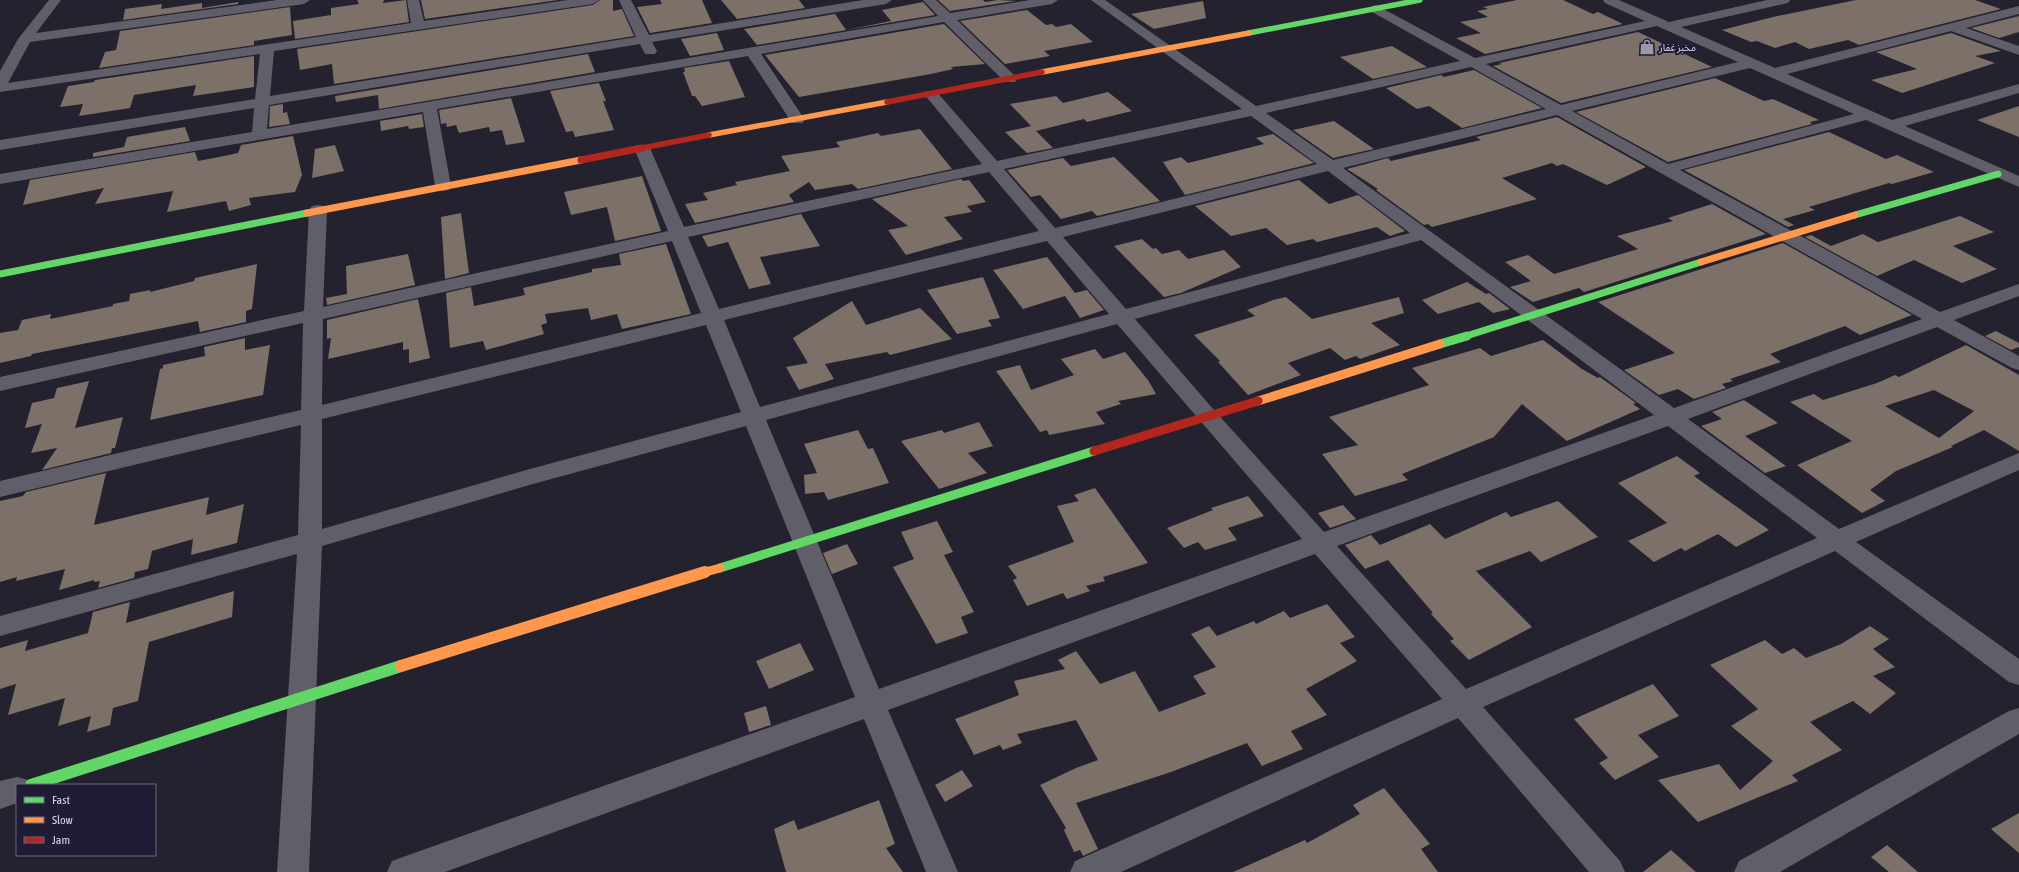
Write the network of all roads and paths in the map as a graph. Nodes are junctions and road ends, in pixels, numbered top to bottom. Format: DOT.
graph roads {
  1 [pos="55,0"];
  2 [pos="304,0"];
  3 [pos="413,0"];
  4 [pos="593,0"];
  5 [pos="625,0"];
  6 [pos="886,0"];
  7 [pos="929,0"];
  8 [pos="1052,0"];
  9 [pos="1097,0"];
  10 [pos="1420,0"];
  11 [pos="1609,0"];
  12 [pos="1784,0"];
  13 [pos="1376,9"];
  14 [pos="2019,10"];
  15 [pos="845,16"];
  16 [pos="948,18"];
  17 [pos="1664,24"];
  18 [pos="418,26"];
  19 [pos="1952,27"];
  20 [pos="25,39"];
  21 [pos="644,39"];
  22 [pos="1167,48"];
  23 [pos="267,50"];
  24 [pos="752,51"];
  25 [pos="2019,51"];
  26 [pos="1474,63"];
  27 [pos="1751,63"];
  28 [pos="658,67"];
  29 [pos="4,70"];
  30 [pos="1774,73"];
  31 [pos="1010,79"];
  32 [pos="0,84"];
  33 [pos="0,88"];
  34 [pos="2019,88"];
  35 [pos="930,94"];
  36 [pos="263,101"];
  37 [pos="429,106"];
  38 [pos="1561,110"];
  39 [pos="1253,111"];
  40 [pos="1868,115"];
  41 [pos="797,120"];
  42 [pos="1890,125"];
  43 [pos="259,135"];
  44 [pos="0,145"];
  45 [pos="642,148"];
  46 [pos="1331,166"];
  47 [pos="993,167"];
  48 [pos="1667,169"];
  49 [pos="1998,174"];
  50 [pos="0,179"];
  51 [pos="2019,182"];
  52 [pos="443,186"];
  53 [pos="318,210"];
  54 [pos="678,234"];
  55 [pos="1050,234"];
  56 [pos="1425,234"];
  57 [pos="1786,235"];
  58 [pos="0,274"];
  59 [pos="2019,290"];
  60 [pos="313,315"];
  61 [pos="1534,315"];
  62 [pos="1119,316"];
  63 [pos="713,317"];
  64 [pos="1940,319"];
  65 [pos="2019,364"];
  66 [pos="0,384"];
  67 [pos="311,415"];
  68 [pos="754,415"];
  69 [pos="1206,416"];
  70 [pos="1671,417"];
  71 [pos="2019,461"];
  72 [pos="0,488"];
  73 [pos="310,541"];
  74 [pos="806,541"];
  75 [pos="1836,541"];
  76 [pos="1319,542"];
  77 [pos="0,626"];
  78 [pos="2019,674"];
  79 [pos="302,697"];
  80 [pos="1462,703"];
  81 [pos="871,705"];
  82 [pos="2019,720"];
  83 [pos="34,784"];
  84 [pos="16,790"];
  85 [pos="0,795"];
  86 [pos="292,872"];
  87 [pos="403,872"];
  88 [pos="942,872"];
  89 [pos="1086,872"];
  90 [pos="1609,872"];
  91 [pos="1750,872"];
  1 -- 20 [label="street"];
  2 -- 20 [label="street"];
  3 -- 18 [label="street"];
  4 -- 18 [label="street"];
  5 -- 21 [label="street"];
  6 -- 15 [label="street"];
  7 -- 16 [label="street"];
  8 -- 16 [label="street"];
  9 -- 22 [label="street"];
  10 -- 13 [label="street"];
  11 -- 17 [label="street"];
  12 -- 17 [label="street"];
  13 -- 22 [label="street"];
  13 -- 26 [label="street"];
  14 -- 19 [label="street"];
  15 -- 16 [label="street"];
  15 -- 21 [label="street"];
  15 -- 24 [label="street"];
  16 -- 31 [label="street"];
  17 -- 26 [label="street"];
  17 -- 27 [label="street"];
  18 -- 23 [label="street"];
  19 -- 25 [label="street"];
  19 -- 30 [label="street"];
  20 -- 29 [label="street"];
  21 -- 28 [label="street"];
  21 -- 36 [label="street"];
  22 -- 31 [label="street"];
  22 -- 39 [label="street"];
  23 -- 33 [label="street"];
  23 -- 36 [label="street"];
  24 -- 28 [label="street"];
  24 -- 41 [label="street"];
  26 -- 38 [label="street"];
  26 -- 39 [label="street"];
  27 -- 30 [label="street"];
  27 -- 38 [label="street"];
  28 -- 37 [label="street"];
  29 -- 32 [label="street"];
  30 -- 40 [label="street"];
  31 -- 35 [label="street"];
  34 -- 42 [label="street"];
  35 -- 41 [label="street"];
  35 -- 47 [label="street"];
  36 -- 43 [label="street"];
  36 -- 44 [label="street"];
  37 -- 43 [label="street"];
  37 -- 52 [label="street"];
  38 -- 46 [label="street"];
  38 -- 48 [label="street"];
  39 -- 46 [label="street"];
  39 -- 47 [label="street"];
  40 -- 42 [label="street"];
  40 -- 48 [label="street"];
  41 -- 45 [label="street"];
  42 -- 49 [label="street"];
  43 -- 50 [label="street"];
  45 -- 52 [label="street"];
  45 -- 54 [label="street"];
  46 -- 55 [label="street"];
  46 -- 56 [label="street"];
  47 -- 54 [label="street"];
  47 -- 55 [label="street"];
  48 -- 57 [label="street"];
  49 -- 51 [label="street"];
  49 -- 57 [label="street"];
  52 -- 53 [label="street"];
  53 -- 58 [label="street"];
  53 -- 60 [label="street"];
  54 -- 60 [label="street"];
  54 -- 63 [label="street"];
  55 -- 62 [label="street"];
  55 -- 63 [label="street"];
  56 -- 61 [label="street"];
  56 -- 62 [label="street"];
  57 -- 61 [label="street"];
  57 -- 64 [label="street"];
  59 -- 64 [label="street"];
  60 -- 66 [label="street"];
  60 -- 67 [label="street"];
  61 -- 69 [label="street"];
  61 -- 70 [label="street"];
  62 -- 68 [label="street"];
  62 -- 69 [label="street"];
  63 -- 67 [label="street"];
  63 -- 68 [label="street"];
  64 -- 65 [label="street"];
  64 -- 70 [label="street"];
  67 -- 72 [label="street"];
  67 -- 73 [label="street"];
  68 -- 73 [label="street"];
  68 -- 74 [label="street"];
  69 -- 74 [label="street"];
  69 -- 76 [label="street"];
  70 -- 75 [label="street"];
  70 -- 76 [label="street"];
  71 -- 75 [label="street"];
  73 -- 77 [label="street"];
  73 -- 79 [label="street"];
  74 -- 79 [label="street"];
  74 -- 81 [label="street"];
  75 -- 78 [label="street"];
  75 -- 80 [label="street"];
  76 -- 80 [label="street"];
  76 -- 81 [label="street"];
  79 -- 83 [label="street"];
  79 -- 86 [label="street"];
  80 -- 89 [label="street"];
  80 -- 90 [label="street"];
  81 -- 87 [label="street"];
  81 -- 88 [label="street"];
  82 -- 91 [label="street"];
  84 -- 85 [label="street"];
}
